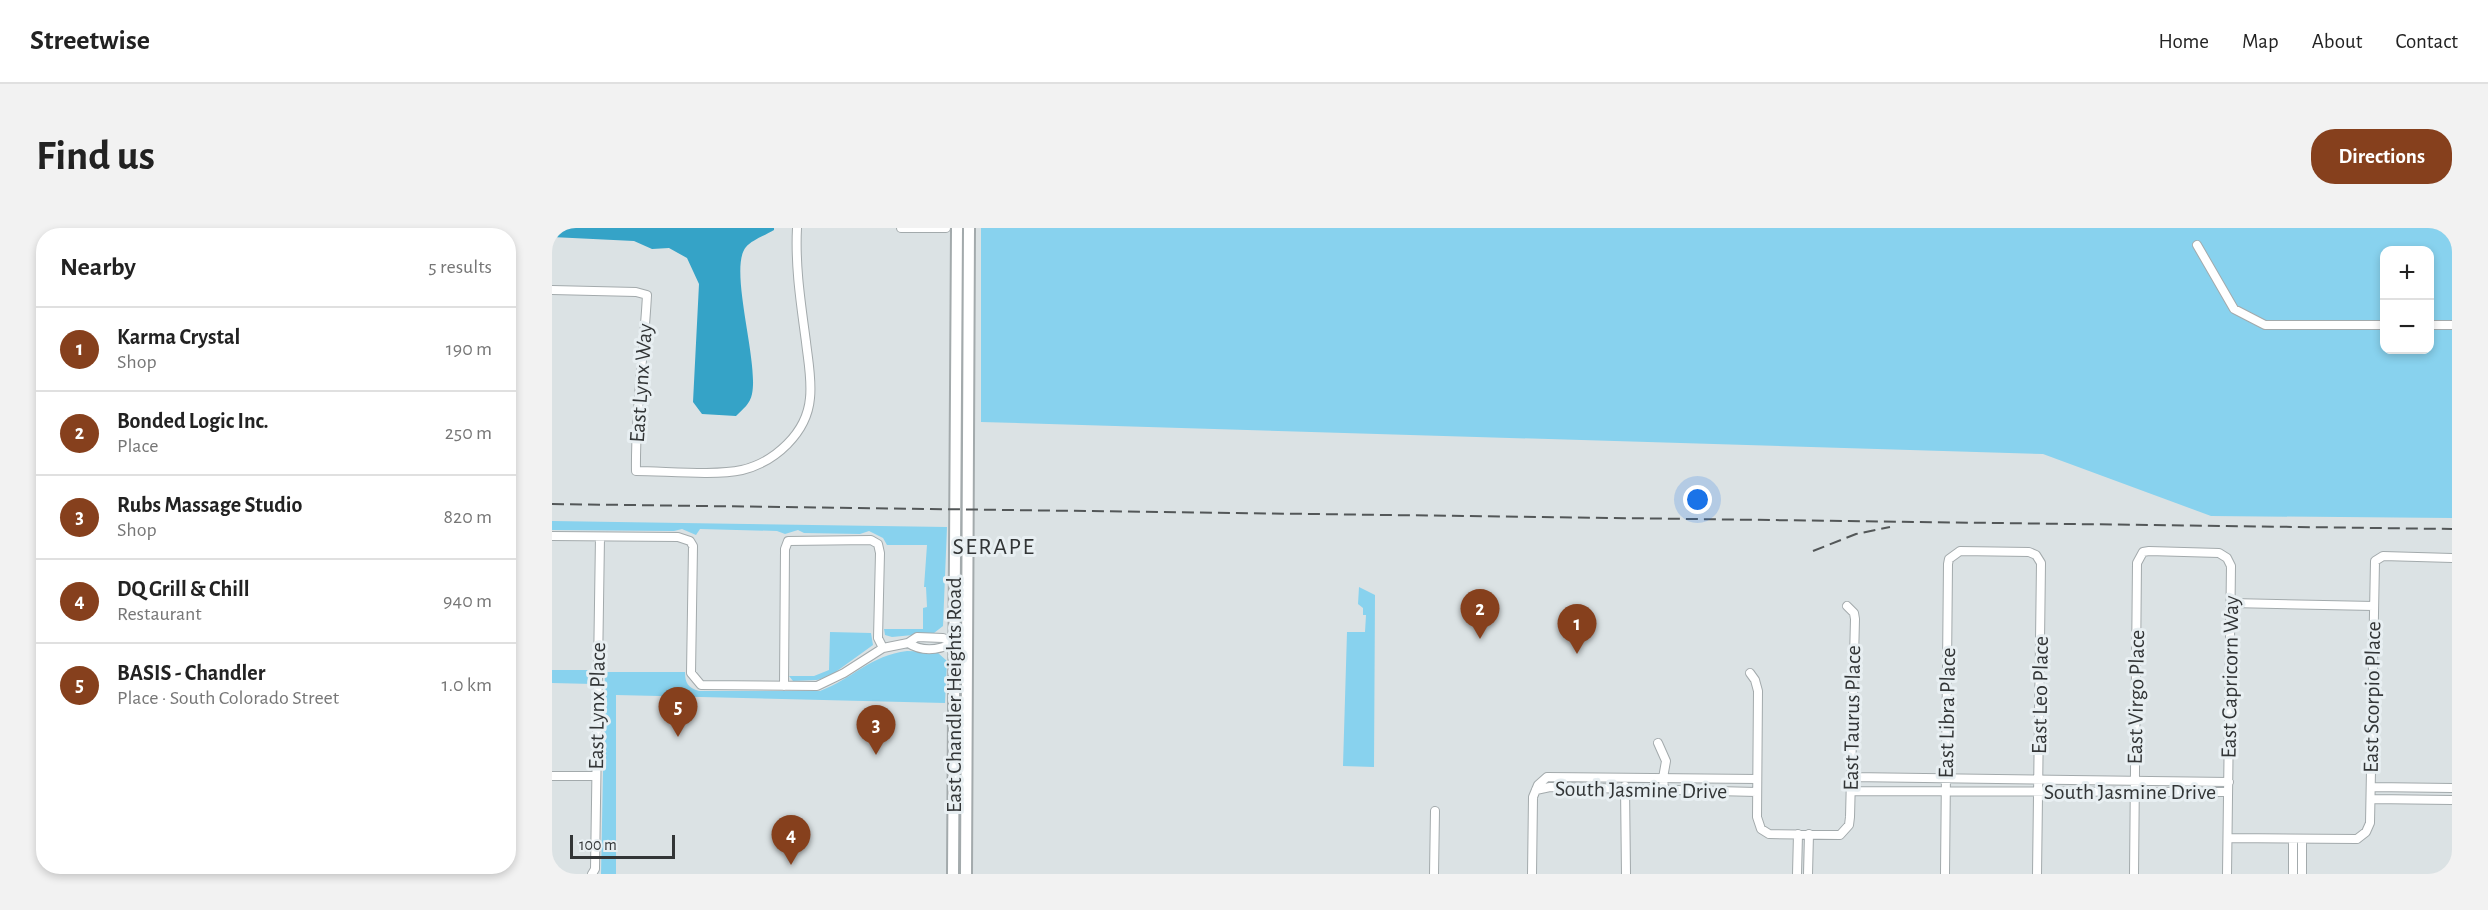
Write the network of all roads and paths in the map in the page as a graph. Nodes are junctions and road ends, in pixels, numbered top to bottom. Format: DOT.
graph roads {
  1 [pos="797,228"];
  2 [pos="901,228"];
  3 [pos="946,228"];
  4 [pos="957,228"];
  5 [pos="969,228"];
  6 [pos="2197,245"];
  7 [pos="552,291"];
  8 [pos="2380,325"];
  9 [pos="2434,325"];
  10 [pos="2452,325"];
  11 [pos="968,475"];
  12 [pos="955,476"];
  13 [pos="552,536"];
  14 [pos="600,537"];
  15 [pos="2036,555"];
  16 [pos="2139,556"];
  17 [pos="2452,558"];
  18 [pos="2231,603"];
  19 [pos="1847,606"];
  20 [pos="2374,606"];
  21 [pos="954,643"];
  22 [pos="883,648"];
  23 [pos="1750,674"];
  24 [pos="784,686"];
  25 [pos="1658,743"];
  26 [pos="552,776"];
  27 [pos="596,776"];
  28 [pos="1851,777"];
  29 [pos="1663,778"];
  30 [pos="1625,779"];
  31 [pos="1757,779"];
  32 [pos="1946,779"];
  33 [pos="2038,780"];
  34 [pos="2135,781"];
  35 [pos="2229,782"];
  36 [pos="2371,787"];
  37 [pos="1626,788"];
  38 [pos="2452,788"];
  39 [pos="1664,789"];
  40 [pos="1536,790"];
  41 [pos="1851,791"];
  42 [pos="1946,791"];
  43 [pos="1757,792"];
  44 [pos="2038,792"];
  45 [pos="2135,792"];
  46 [pos="2228,792"];
  47 [pos="2371,799"];
  48 [pos="2452,800"];
  49 [pos="1435,811"];
  50 [pos="1798,834"];
  51 [pos="1809,834"];
  52 [pos="2228,838"];
  53 [pos="2298,839"];
  54 [pos="592,874"];
  55 [pos="953,874"];
  56 [pos="966,874"];
  57 [pos="1434,874"];
  58 [pos="1532,874"];
  59 [pos="1626,874"];
  60 [pos="1797,874"];
  61 [pos="1808,874"];
  62 [pos="1945,874"];
  63 [pos="2037,874"];
  64 [pos="2134,874"];
  65 [pos="2227,874"];
  66 [pos="2293,874"];
  67 [pos="2302,874"];
  1 -- 7 [label="street, East Lynx Way"];
  2 -- 3 [label="street"];
  4 -- 12 [label="main road, East Chandler Heights Road"];
  5 -- 11 [label="main road, East Chandler Heights Road"];
  6 -- 8 [label="street"];
  9 -- 10 [label="street"];
  11 -- 12 [label="main road"];
  11 -- 56 [label="main road, East Chandler Heights Road"];
  12 -- 21 [label="main road, East Chandler Heights Road"];
  13 -- 14 [label="street"];
  14 -- 24 [label="street"];
  14 -- 27 [label="street, East Lynx Place"];
  15 -- 32 [label="street, East Libra Place"];
  15 -- 33 [label="street, East Leo Place"];
  16 -- 18 [label="street, East Capricorn Way"];
  16 -- 34 [label="street, East Virgo Place"];
  17 -- 20 [label="street, East Scorpio Place"];
  18 -- 20 [label="street"];
  18 -- 35 [label="street, East Capricorn Way"];
  19 -- 28 [label="street, East Taurus Place"];
  20 -- 36 [label="street, East Scorpio Place"];
  21 -- 22 [label="street"];
  21 -- 55 [label="main road, East Chandler Heights Road"];
  22 -- 24 [label="street"];
  22 -- 24 [label="street"];
  23 -- 31 [label="street"];
  25 -- 29 [label="street"];
  26 -- 27 [label="street"];
  27 -- 54 [label="street, East Lynx Place"];
  28 -- 32 [label="street, South Jasmine Drive"];
  28 -- 41 [label="street, East Taurus Place"];
  29 -- 30 [label="street, South Jasmine Drive"];
  29 -- 31 [label="street, South Jasmine Drive"];
  29 -- 39 [label="street"];
  30 -- 37 [label="street"];
  30 -- 40 [label="street, South Jasmine Drive"];
  31 -- 43 [label="street"];
  32 -- 33 [label="street, South Jasmine Drive"];
  32 -- 42 [label="street, East Libra Place"];
  33 -- 34 [label="street, South Jasmine Drive"];
  33 -- 44 [label="street, East Leo Place"];
  34 -- 35 [label="street, South Jasmine Drive"];
  34 -- 45 [label="street, East Virgo Place"];
  35 -- 46 [label="street, East Capricorn Way"];
  36 -- 38 [label="street"];
  36 -- 47 [label="street, East Scorpio Place"];
  37 -- 39 [label="street, South Jasmine Drive"];
  37 -- 40 [label="street, South Jasmine Drive"];
  37 -- 59 [label="street"];
  39 -- 43 [label="street, South Jasmine Drive"];
  40 -- 58 [label="street"];
  41 -- 42 [label="street, South Jasmine Drive"];
  41 -- 51 [label="street, East Taurus Place"];
  42 -- 44 [label="street, South Jasmine Drive"];
  42 -- 62 [label="street, East Libra Place"];
  43 -- 50 [label="street"];
  44 -- 45 [label="street, South Jasmine Drive"];
  44 -- 63 [label="street, East Leo Place"];
  45 -- 46 [label="street, South Jasmine Drive"];
  45 -- 64 [label="street, East Virgo Place"];
  46 -- 52 [label="street, East Capricorn Way"];
  47 -- 48 [label="street"];
  47 -- 53 [label="street, East Scorpio Place"];
  49 -- 57 [label="street"];
  50 -- 51 [label="street"];
  50 -- 60 [label="street"];
  51 -- 61 [label="street"];
  52 -- 53 [label="street"];
  52 -- 65 [label="street, East Capricorn Way"];
  53 -- 66 [label="street"];
  53 -- 67 [label="street"];
}
